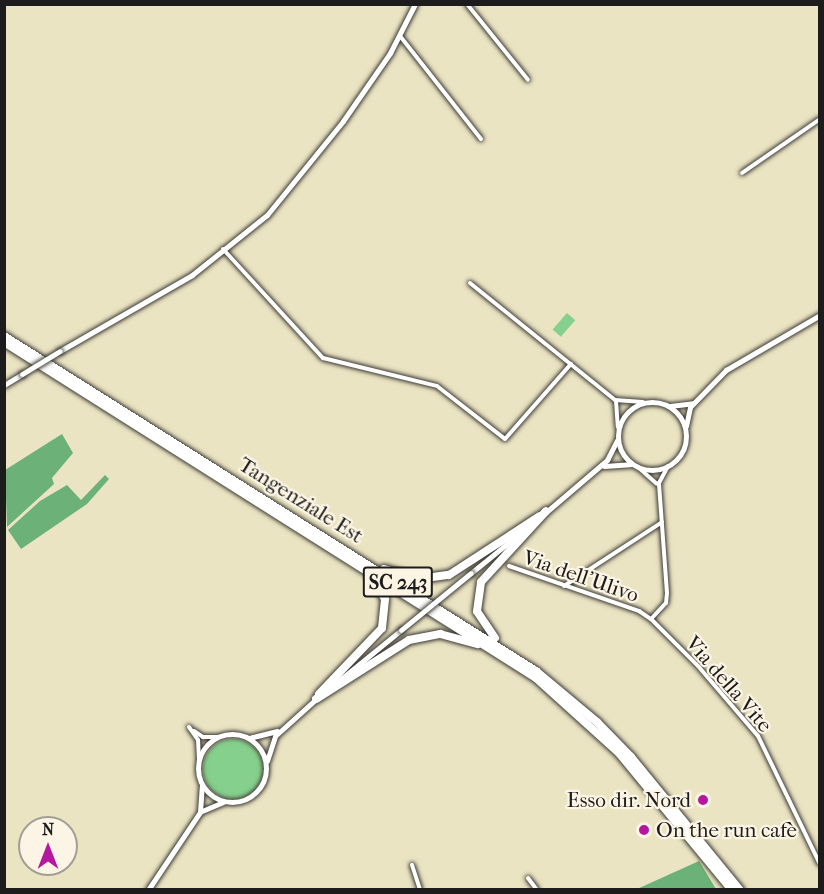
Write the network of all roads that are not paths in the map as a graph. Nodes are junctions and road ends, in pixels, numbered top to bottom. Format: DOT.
graph roads {
  1 [pos="415,4"];
  2 [pos="467,4"];
  3 [pos="400,36"];
  4 [pos="528,80"];
  5 [pos="819,119"];
  6 [pos="481,138"];
  7 [pos="742,173"];
  8 [pos="223,249"];
  9 [pos="470,283"];
  10 [pos="819,315"];
  11 [pos="4,336"];
  12 [pos="4,342"];
  13 [pos="571,364"];
  14 [pos="4,385"];
  15 [pos="615,400"];
  16 [pos="643,402"];
  17 [pos="694,402"];
  18 [pos="668,405"];
  19 [pos="618,427"];
  20 [pos="686,434"];
  21 [pos="617,438"];
  22 [pos="635,466"];
  23 [pos="668,466"];
  24 [pos="594,472"];
  25 [pos="659,491"];
  26 [pos="543,514"];
  27 [pos="662,522"];
  28 [pos="323,542"];
  29 [pos="334,542"];
  30 [pos="509,566"];
  31 [pos="564,586"];
  32 [pos="651,619"];
  33 [pos="525,670"];
  34 [pos="536,670"];
  35 [pos="315,700"];
  36 [pos="281,729"];
  37 [pos="219,737"];
  38 [pos="248,738"];
  39 [pos="200,759"];
  40 [pos="266,763"];
  41 [pos="202,783"];
  42 [pos="225,801"];
  43 [pos="201,812"];
  44 [pos="819,864"];
  45 [pos="412,865"];
  46 [pos="528,878"];
  47 [pos="148,890"];
  48 [pos="420,890"];
  49 [pos="537,890"];
  50 [pos="732,890"];
  51 [pos="740,890"];
  1 -- 3 [label="street"];
  2 -- 4 [label="street"];
  3 -- 6 [label="street"];
  3 -- 8 [label="street"];
  5 -- 7 [label="street"];
  8 -- 13 [label="street"];
  8 -- 14 [label="street, bridge"];
  9 -- 13 [label="street"];
  10 -- 17 [label="street"];
  11 -- 29 [label="highway, Tangenziale Est / SC 243"];
  12 -- 28 [label="highway, Tangenziale Est / SC 243"];
  13 -- 15 [label="street"];
  15 -- 16 [label="street"];
  15 -- 19 [label="street"];
  16 -- 18 [label="street"];
  16 -- 19 [label="street"];
  17 -- 18 [label="street"];
  17 -- 20 [label="street"];
  18 -- 20 [label="street"];
  19 -- 21 [label="street"];
  20 -- 23 [label="street"];
  21 -- 22 [label="street"];
  21 -- 24 [label="street"];
  22 -- 23 [label="street"];
  22 -- 24 [label="street"];
  22 -- 25 [label="street"];
  23 -- 25 [label="street"];
  24 -- 26 [label="street"];
  25 -- 27 [label="street"];
  26 -- 29 [label="highway"];
  26 -- 34 [label="highway"];
  26 -- 35 [label="street, bridge"];
  27 -- 31 [label="street"];
  27 -- 32 [label="street"];
  28 -- 33 [label="highway, Tangenziale Est / SC 243"];
  28 -- 35 [label="highway"];
  29 -- 34 [label="highway, Tangenziale Est / SC 243"];
  30 -- 31 [label="street, Via dell'Ulivo"];
  31 -- 32 [label="street, Via dell'Ulivo"];
  32 -- 44 [label="street, Via della Vite"];
  33 -- 35 [label="highway"];
  33 -- 50 [label="highway, Tangenziale Est / SC 243"];
  34 -- 51 [label="highway, Tangenziale Est / SC 243"];
  35 -- 36 [label="street"];
  36 -- 38 [label="street"];
  36 -- 40 [label="street"];
  37 -- 38 [label="street"];
  37 -- 39 [label="street"];
  37 -- 39 [label="street"];
  38 -- 40 [label="street"];
  39 -- 41 [label="street"];
  40 -- 42 [label="street"];
  41 -- 42 [label="street"];
  41 -- 43 [label="street"];
  42 -- 43 [label="street"];
  43 -- 47 [label="street"];
  45 -- 48 [label="street"];
  46 -- 49 [label="street"];
}
